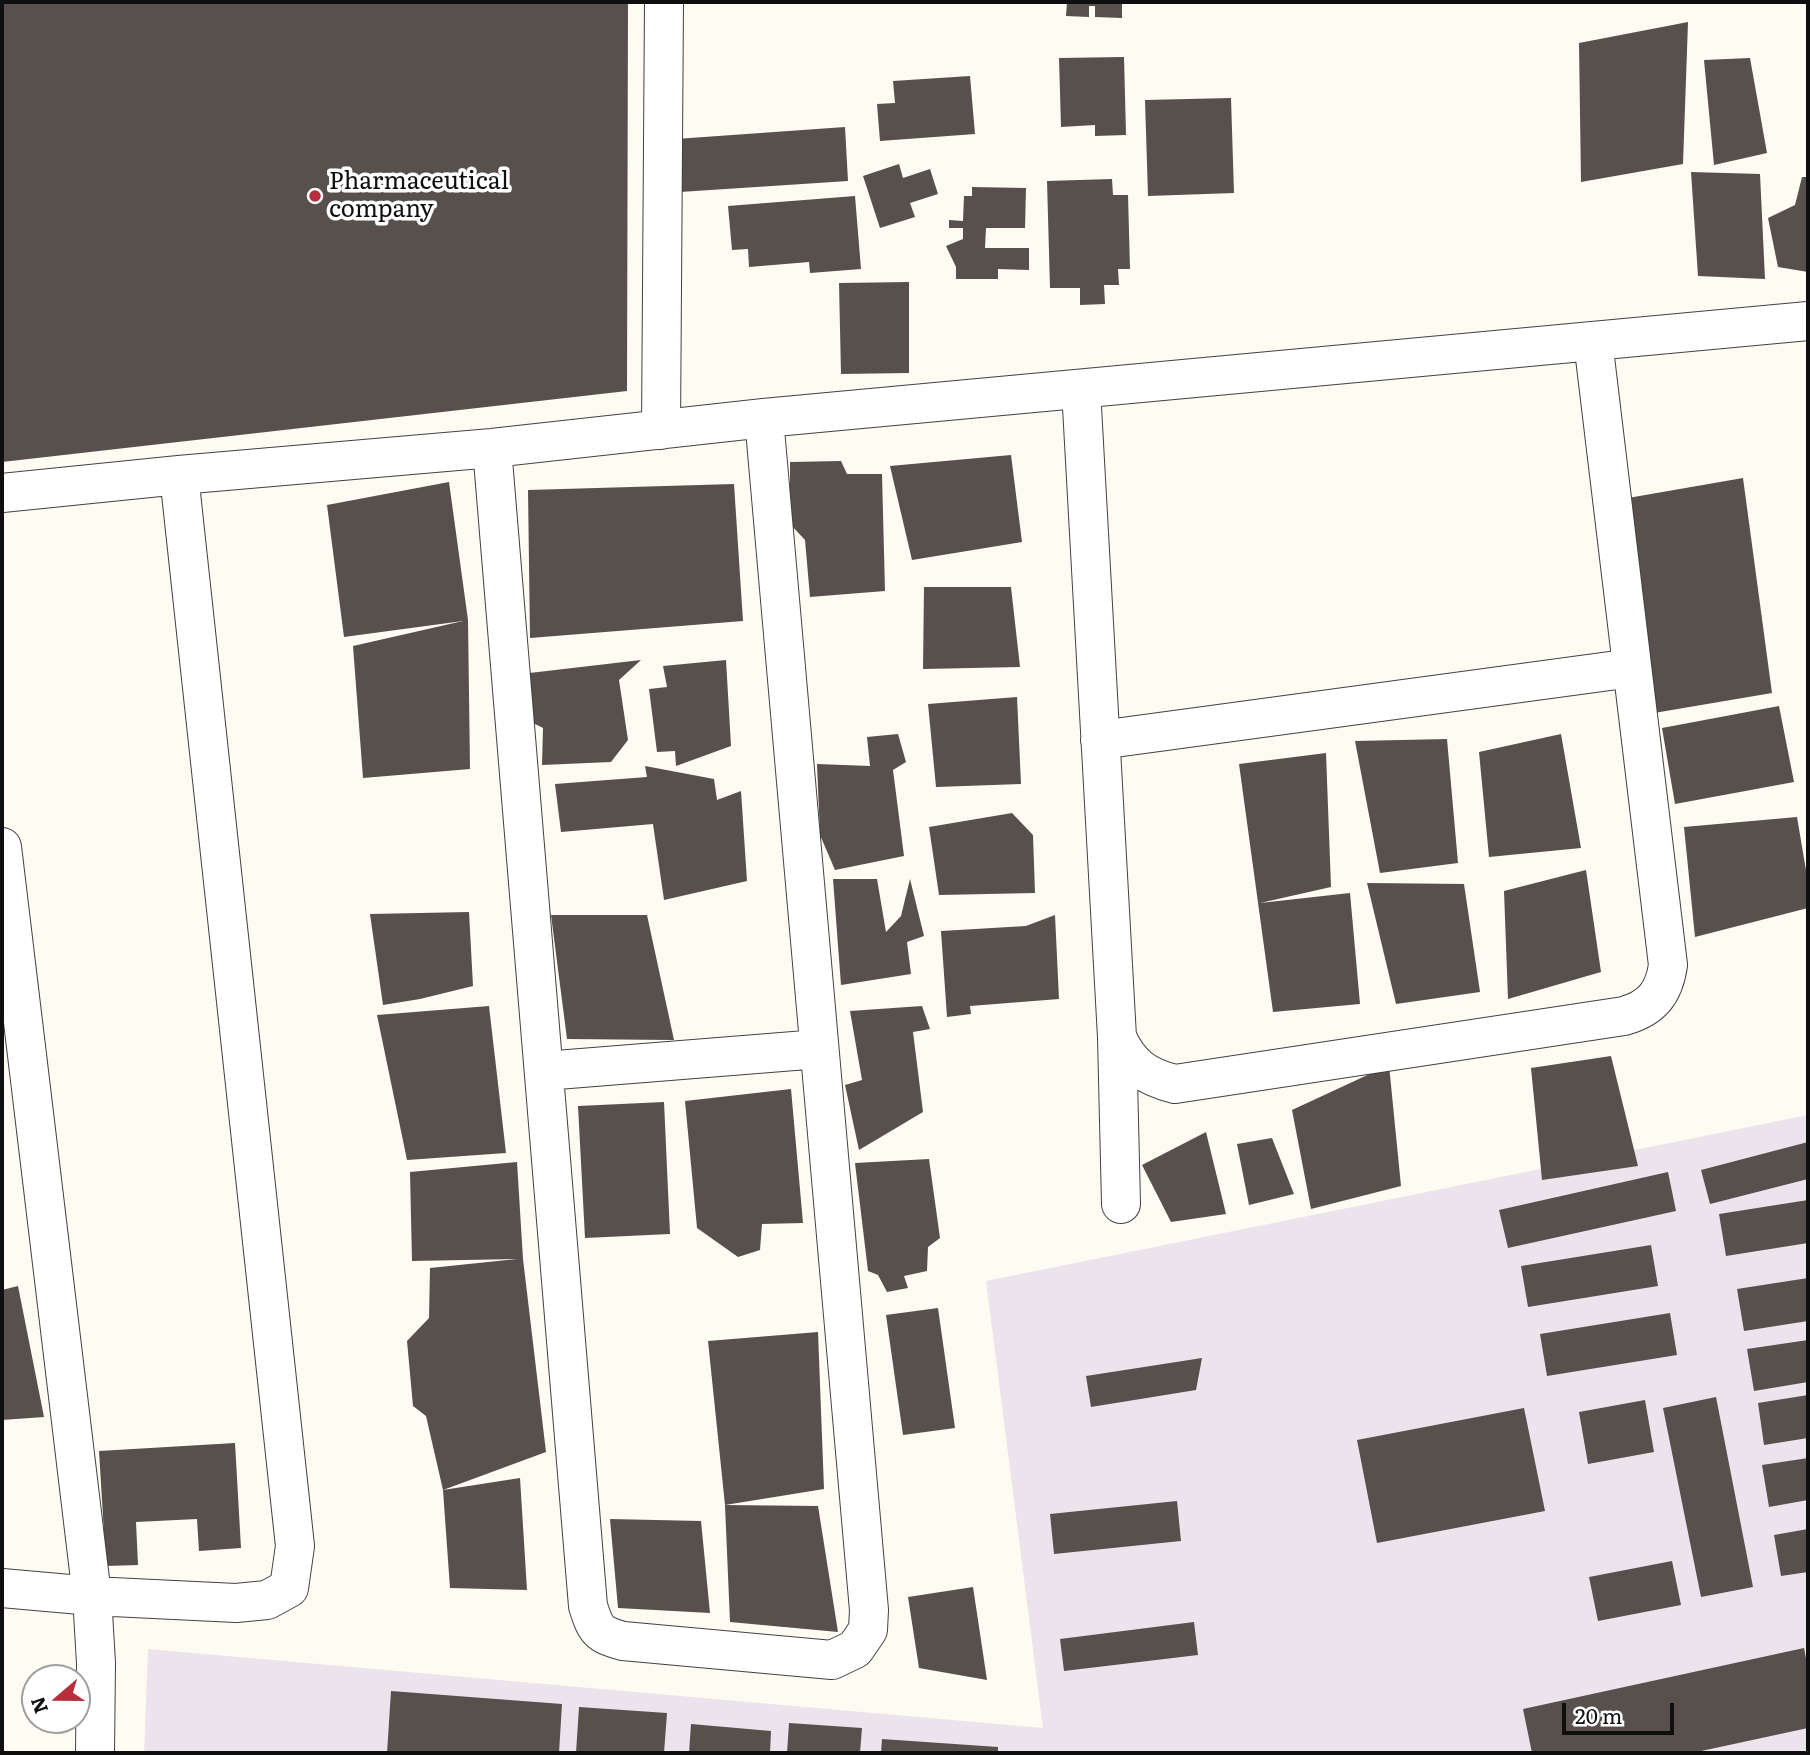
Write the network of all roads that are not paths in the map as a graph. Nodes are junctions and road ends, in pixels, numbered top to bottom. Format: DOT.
graph roads {
  1 [pos="664,2"];
  2 [pos="1808,321"];
  3 [pos="1593,341"];
  4 [pos="1081,389"];
  5 [pos="764,418"];
  6 [pos="661,430"];
  7 [pos="492,448"];
  8 [pos="179,475"];
  9 [pos="2,493"];
  10 [pos="1632,668"];
  11 [pos="1100,740"];
  12 [pos="2,847"];
  13 [pos="11,991"];
  14 [pos="1117,1037"];
  15 [pos="819,1049"];
  16 [pos="544,1071"];
  17 [pos="1121,1204"];
  18 [pos="2,1588"];
  19 [pos="92,1596"];
  20 [pos="95,1753"];
  1 -- 6 [label="street"];
  2 -- 3 [label="street"];
  3 -- 4 [label="street"];
  3 -- 10 [label="street"];
  4 -- 5 [label="street"];
  4 -- 11 [label="street"];
  5 -- 6 [label="street"];
  5 -- 15 [label="street"];
  6 -- 7 [label="street"];
  7 -- 8 [label="street"];
  7 -- 16 [label="street"];
  8 -- 9 [label="street"];
  8 -- 19 [label="street"];
  10 -- 11 [label="street"];
  10 -- 14 [label="street"];
  11 -- 14 [label="street"];
  12 -- 13 [label="street"];
  13 -- 19 [label="street"];
  14 -- 17 [label="street"];
  15 -- 16 [label="street"];
  15 -- 16 [label="street"];
  18 -- 19 [label="street"];
  19 -- 20 [label="street"];
}
